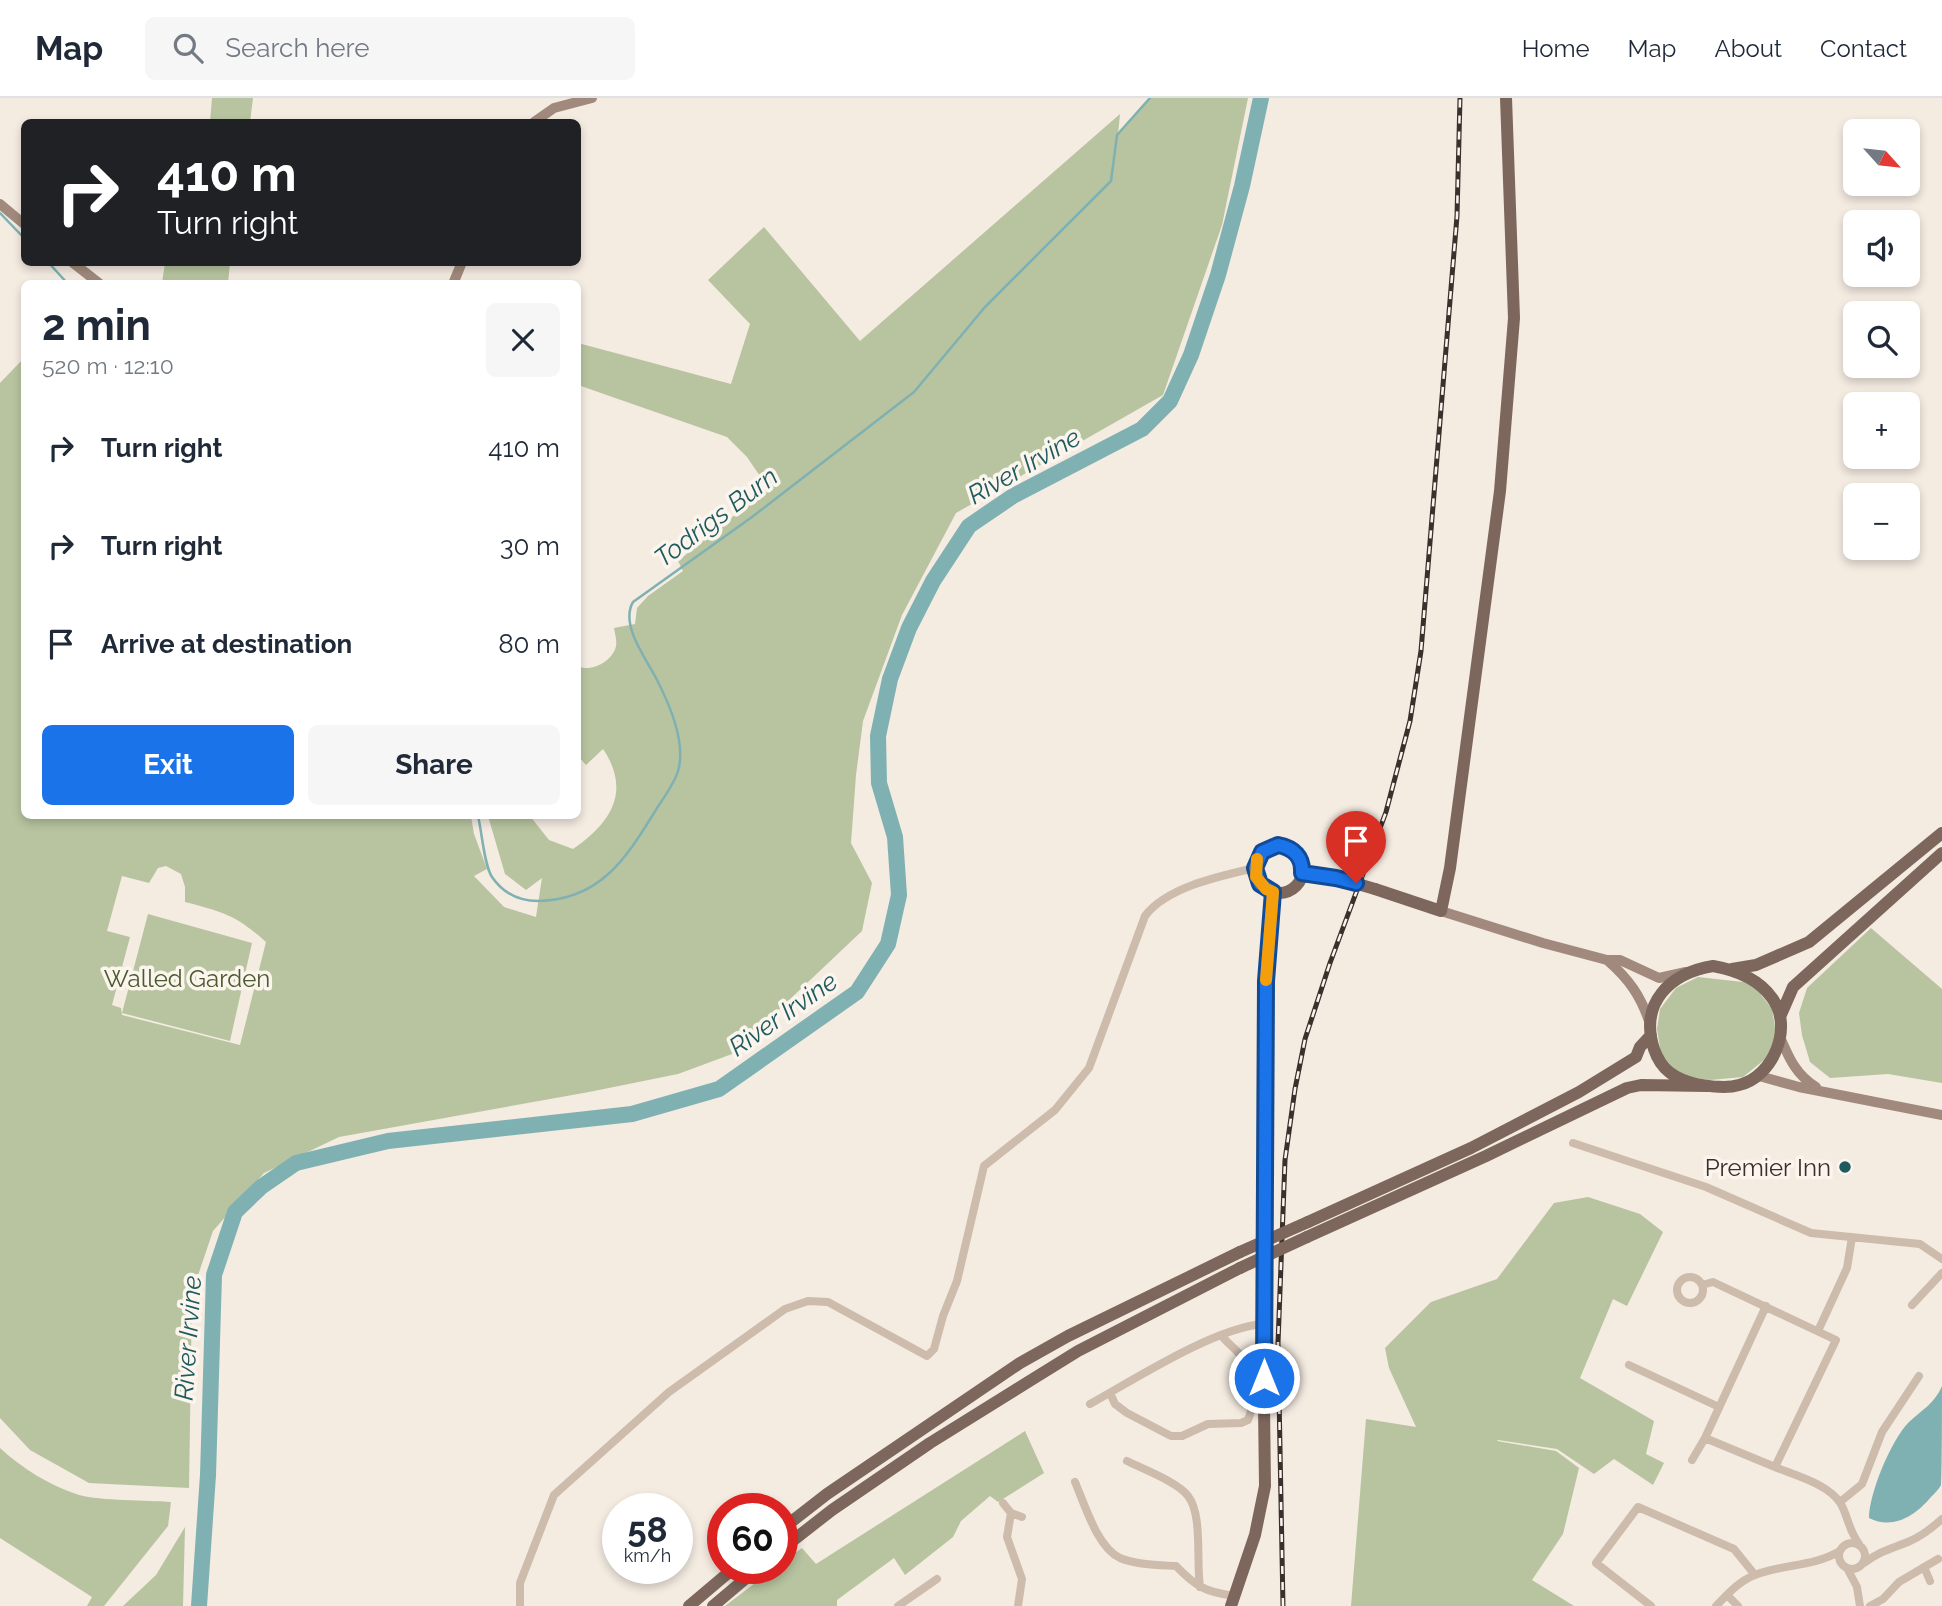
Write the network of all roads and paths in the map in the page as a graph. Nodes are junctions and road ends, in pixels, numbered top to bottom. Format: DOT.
graph roads {
  1 [pos="592,98"];
  2 [pos="1507,98"];
  3 [pos="538,119"];
  4 [pos="0,204"];
  5 [pos="21,222"];
  6 [pos="77,266"];
  7 [pos="95,280"];
  8 [pos="1942,833"];
  9 [pos="1942,853"];
  10 [pos="1255,868"];
  11 [pos="1302,873"];
  12 [pos="1273,892"];
  13 [pos="1441,911"];
  14 [pos="1607,960"];
  15 [pos="1732,969"];
  16 [pos="1689,971"];
  17 [pos="1780,1017"];
  18 [pos="1650,1030"];
  19 [pos="1780,1037"];
  20 [pos="1759,1076"];
  21 [pos="1707,1086"];
  22 [pos="1823,1091"];
  23 [pos="1942,1115"];
  24 [pos="1573,1143"];
  25 [pos="1852,1237"];
  26 [pos="1942,1259"];
  27 [pos="1942,1273"];
  28 [pos="1702,1285"];
  29 [pos="1912,1305"];
  30 [pos="1766,1306"];
  31 [pos="1264,1324"];
  32 [pos="1818,1331"];
  33 [pos="1221,1335"];
  34 [pos="1629,1365"];
  35 [pos="1919,1376"];
  36 [pos="1110,1393"];
  37 [pos="1090,1404"];
  38 [pos="1719,1407"];
  39 [pos="1705,1438"];
  40 [pos="1692,1460"];
  41 [pos="1127,1461"];
  42 [pos="1775,1467"];
  43 [pos="1075,1482"];
  44 [pos="1840,1502"];
  45 [pos="1003,1503"];
  46 [pos="1012,1513"];
  47 [pos="798,1517"];
  48 [pos="1022,1517"];
  49 [pos="1942,1519"];
  50 [pos="1846,1522"];
  51 [pos="798,1537"];
  52 [pos="1860,1544"];
  53 [pos="1841,1549"];
  54 [pos="1881,1550"];
  55 [pos="1938,1559"];
  56 [pos="1819,1562"];
  57 [pos="1863,1564"];
  58 [pos="1845,1567"];
  59 [pos="1924,1567"];
  60 [pos="1755,1575"];
  61 [pos="937,1579"];
  62 [pos="1930,1581"];
  63 [pos="715,1584"];
  64 [pos="739,1584"];
  65 [pos="1200,1587"];
  66 [pos="1857,1587"];
  67 [pos="1727,1595"];
  68 [pos="1233,1601"];
  69 [pos="520,1606"];
  70 [pos="690,1606"];
  71 [pos="713,1606"];
  72 [pos="898,1606"];
  73 [pos="1018,1606"];
  74 [pos="1651,1606"];
  75 [pos="1716,1606"];
  76 [pos="1738,1606"];
  77 [pos="1860,1606"];
  78 [pos="1870,1606"];
  1 -- 3 [label="main road"];
  2 -- 13 [label="main road"];
  4 -- 5 [label="main road"];
  6 -- 7 [label="main road"];
  8 -- 15 [label="main road"];
  9 -- 17 [label="main road"];
  10 -- 11 [label="main road"];
  10 -- 12 [label="main road"];
  10 -- 69 [label="street"];
  11 -- 12 [label="main road"];
  11 -- 13 [label="main road, bridge"];
  12 -- 31 [label="main road"];
  13 -- 14 [label="main road"];
  14 -- 16 [label="main road"];
  14 -- 18 [label="main road"];
  15 -- 16 [label="main road"];
  15 -- 17 [label="main road"];
  16 -- 18 [label="main road"];
  17 -- 19 [label="main road"];
  18 -- 21 [label="main road"];
  18 -- 47 [label="main road, bridge"];
  19 -- 20 [label="main road"];
  19 -- 22 [label="main road"];
  20 -- 21 [label="main road"];
  20 -- 22 [label="main road"];
  21 -- 51 [label="main road, bridge"];
  22 -- 23 [label="main road"];
  24 -- 25 [label="street"];
  25 -- 26 [label="street"];
  25 -- 32 [label="street"];
  27 -- 29 [label="street"];
  28 -- 30 [label="street"];
  30 -- 32 [label="street"];
  30 -- 38 [label="street"];
  31 -- 33 [label="street"];
  31 -- 68 [label="main road"];
  32 -- 42 [label="street"];
  33 -- 36 [label="street"];
  33 -- 36 [label="street"];
  34 -- 38 [label="street"];
  35 -- 44 [label="street"];
  36 -- 37 [label="street"];
  38 -- 39 [label="street"];
  39 -- 40 [label="street"];
  39 -- 42 [label="street"];
  41 -- 65 [label="street"];
  42 -- 44 [label="street"];
  43 -- 65 [label="street"];
  44 -- 50 [label="street"];
  45 -- 46 [label="street"];
  46 -- 48 [label="street"];
  46 -- 73 [label="street"];
  49 -- 54 [label="street"];
  50 -- 52 [label="street"];
  50 -- 53 [label="street"];
  52 -- 53 [label="street"];
  52 -- 54 [label="street"];
  52 -- 57 [label="street"];
  53 -- 56 [label="street"];
  53 -- 58 [label="street"];
  54 -- 57 [label="street"];
  55 -- 59 [label="street"];
  56 -- 58 [label="street"];
  56 -- 60 [label="street"];
  57 -- 58 [label="street"];
  57 -- 66 [label="street"];
  58 -- 66 [label="street"];
  59 -- 62 [label="street"];
  59 -- 78 [label="street"];
  60 -- 67 [label="street"];
  60 -- 74 [label="street"];
  61 -- 72 [label="street"];
  63 -- 70 [label="main road"];
  64 -- 71 [label="main road"];
  65 -- 68 [label="street"];
  66 -- 77 [label="street"];
  67 -- 75 [label="street"];
  67 -- 76 [label="street"];
}
